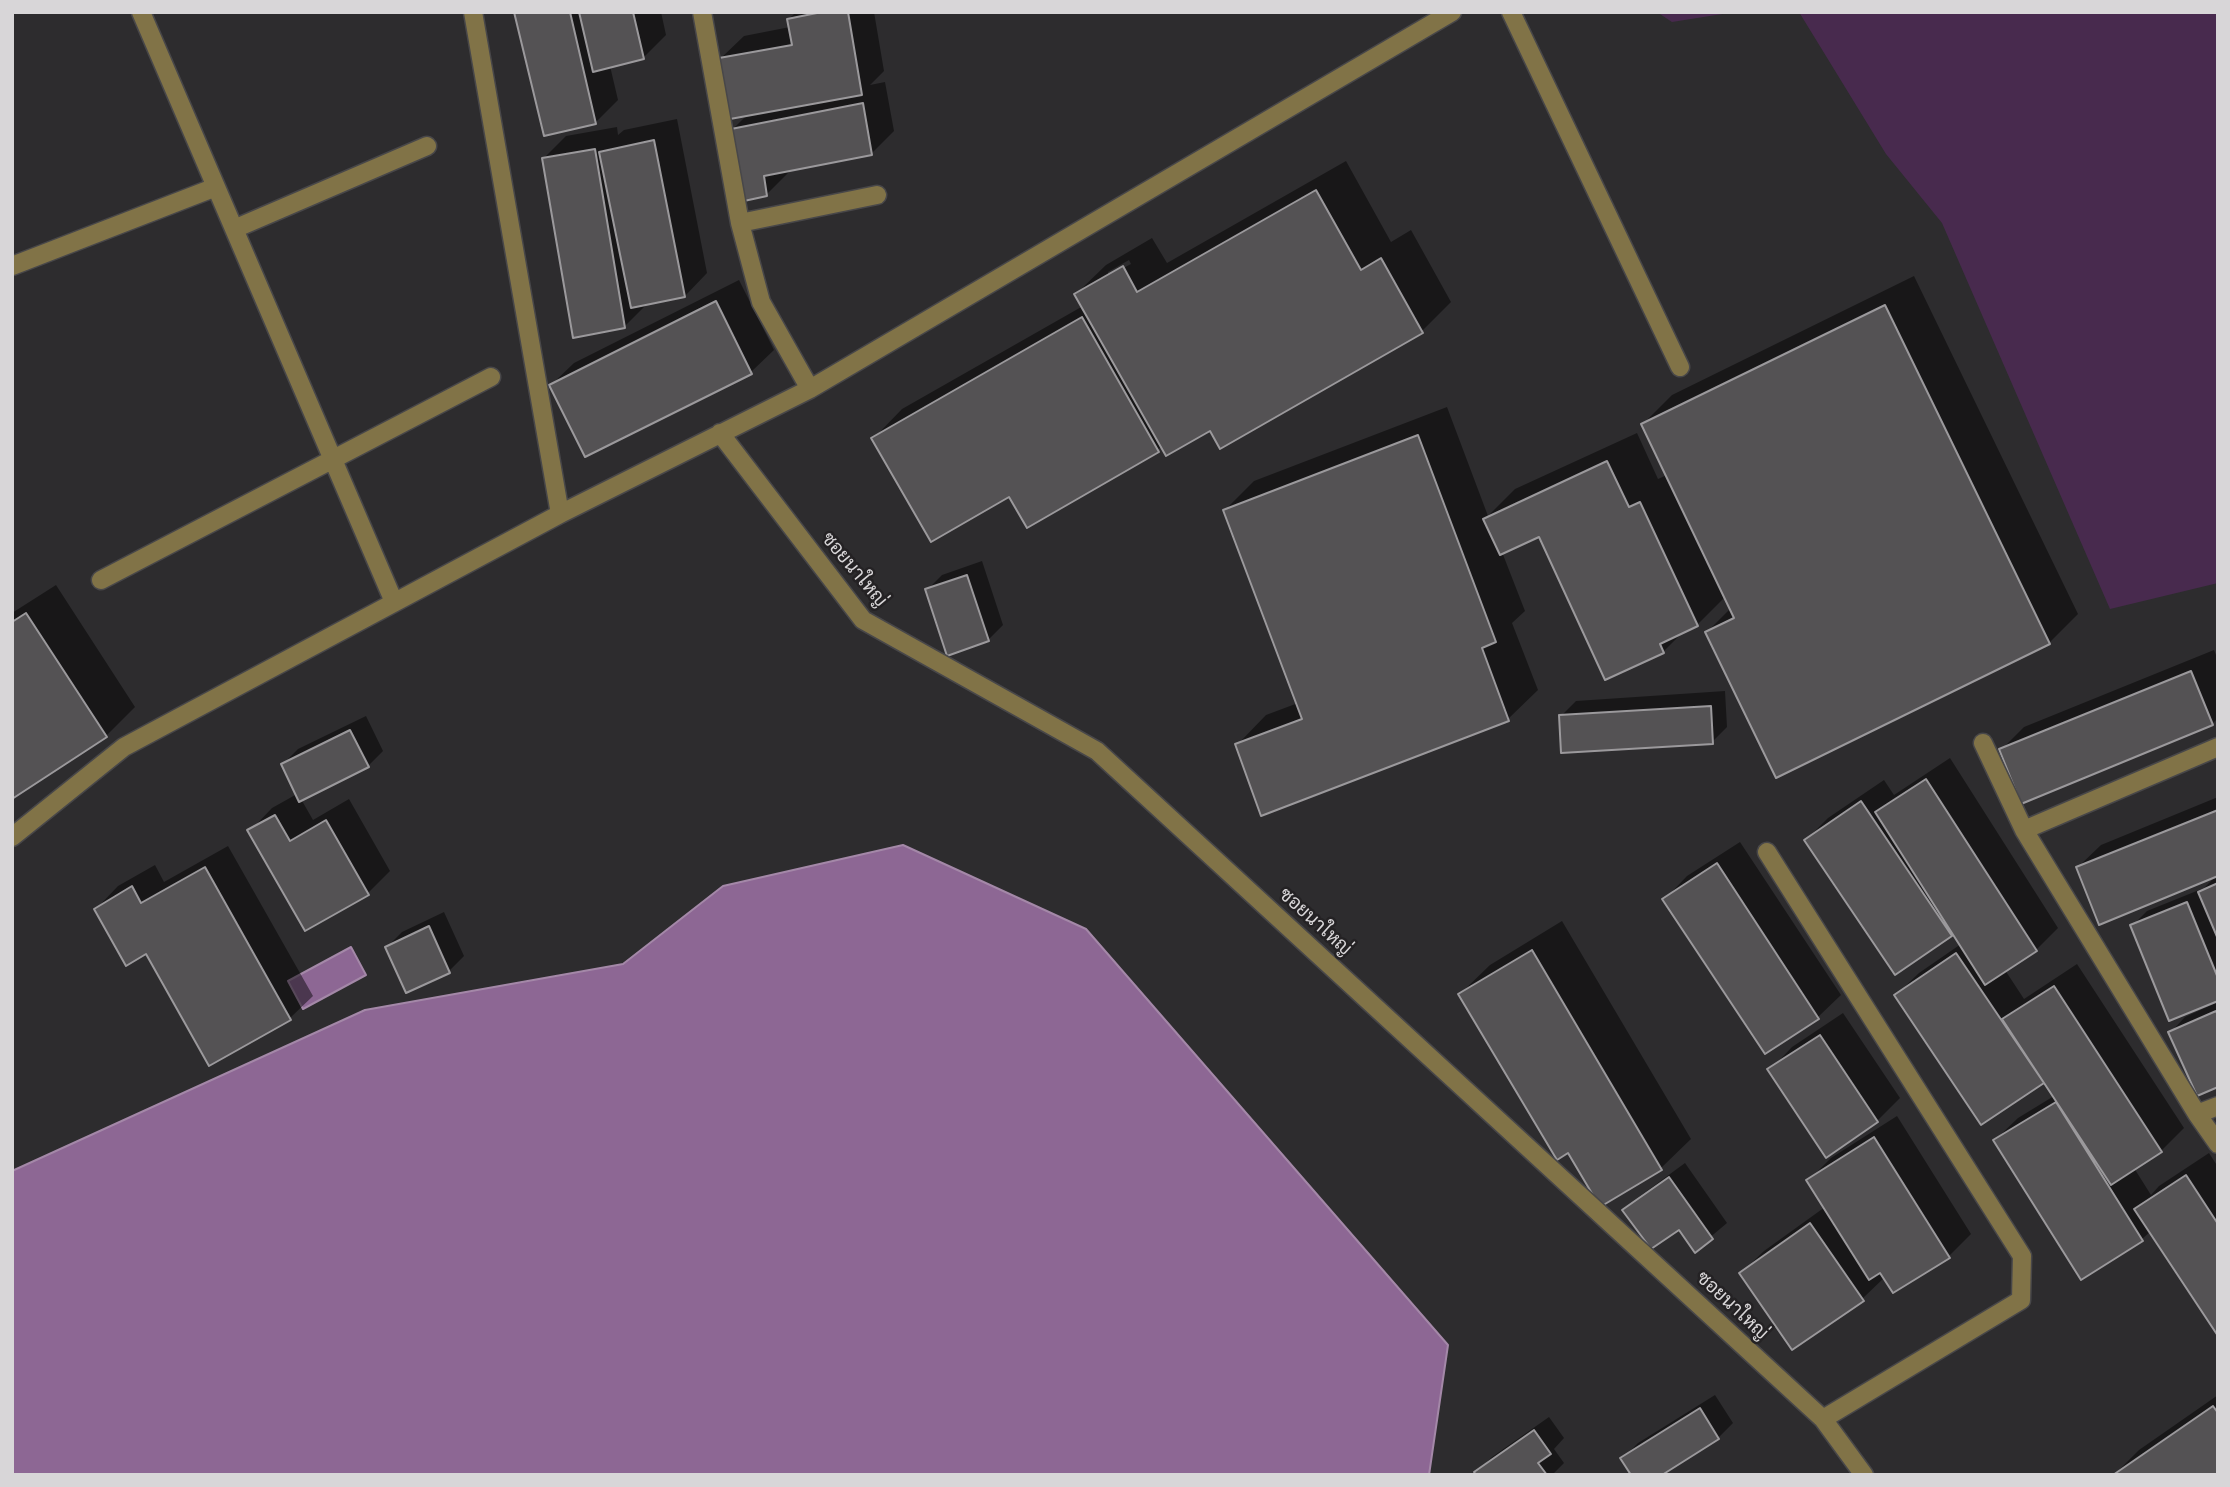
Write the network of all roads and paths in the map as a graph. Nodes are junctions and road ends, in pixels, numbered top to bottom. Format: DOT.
graph roads {
  1 [pos="473,12"];
  2 [pos="702,12"];
  3 [pos="1452,12"];
  4 [pos="1511,12"];
  5 [pos="148,15"];
  6 [pos="427,146"];
  7 [pos="216,187"];
  8 [pos="877,195"];
  9 [pos="740,223"];
  10 [pos="234,229"];
  11 [pos="12,266"];
  12 [pos="1680,367"];
  13 [pos="491,377"];
  14 [pos="810,389"];
  15 [pos="720,433"];
  16 [pos="333,461"];
  17 [pos="560,513"];
  18 [pos="101,580"];
  19 [pos="394,602"];
  20 [pos="1983,743"];
  21 [pos="2218,747"];
  22 [pos="2024,830"];
  23 [pos="12,837"];
  24 [pos="1767,852"];
  25 [pos="2218,1106"];
  26 [pos="2197,1114"];
  27 [pos="2218,1144"];
  28 [pos="1823,1419"];
  29 [pos="1864,1475"];
  1 -- 17 [label="street"];
  2 -- 9 [label="street"];
  3 -- 14 [label="street"];
  4 -- 12 [label="street"];
  5 -- 7 [label="street"];
  6 -- 10 [label="street"];
  7 -- 10 [label="street"];
  7 -- 11 [label="street"];
  8 -- 9 [label="street"];
  9 -- 14 [label="street"];
  10 -- 16 [label="street"];
  13 -- 16 [label="street"];
  14 -- 15 [label="street"];
  15 -- 17 [label="street"];
  15 -- 28 [label="street, ซอยนาใหญ่"];
  16 -- 18 [label="street"];
  16 -- 19 [label="street"];
  17 -- 19 [label="street"];
  19 -- 23 [label="street"];
  20 -- 22 [label="street"];
  21 -- 22 [label="street"];
  22 -- 26 [label="street"];
  24 -- 28 [label="street"];
  25 -- 26 [label="street"];
  26 -- 27 [label="street"];
  28 -- 29 [label="street, ซอยนาใหญ่"];
}
